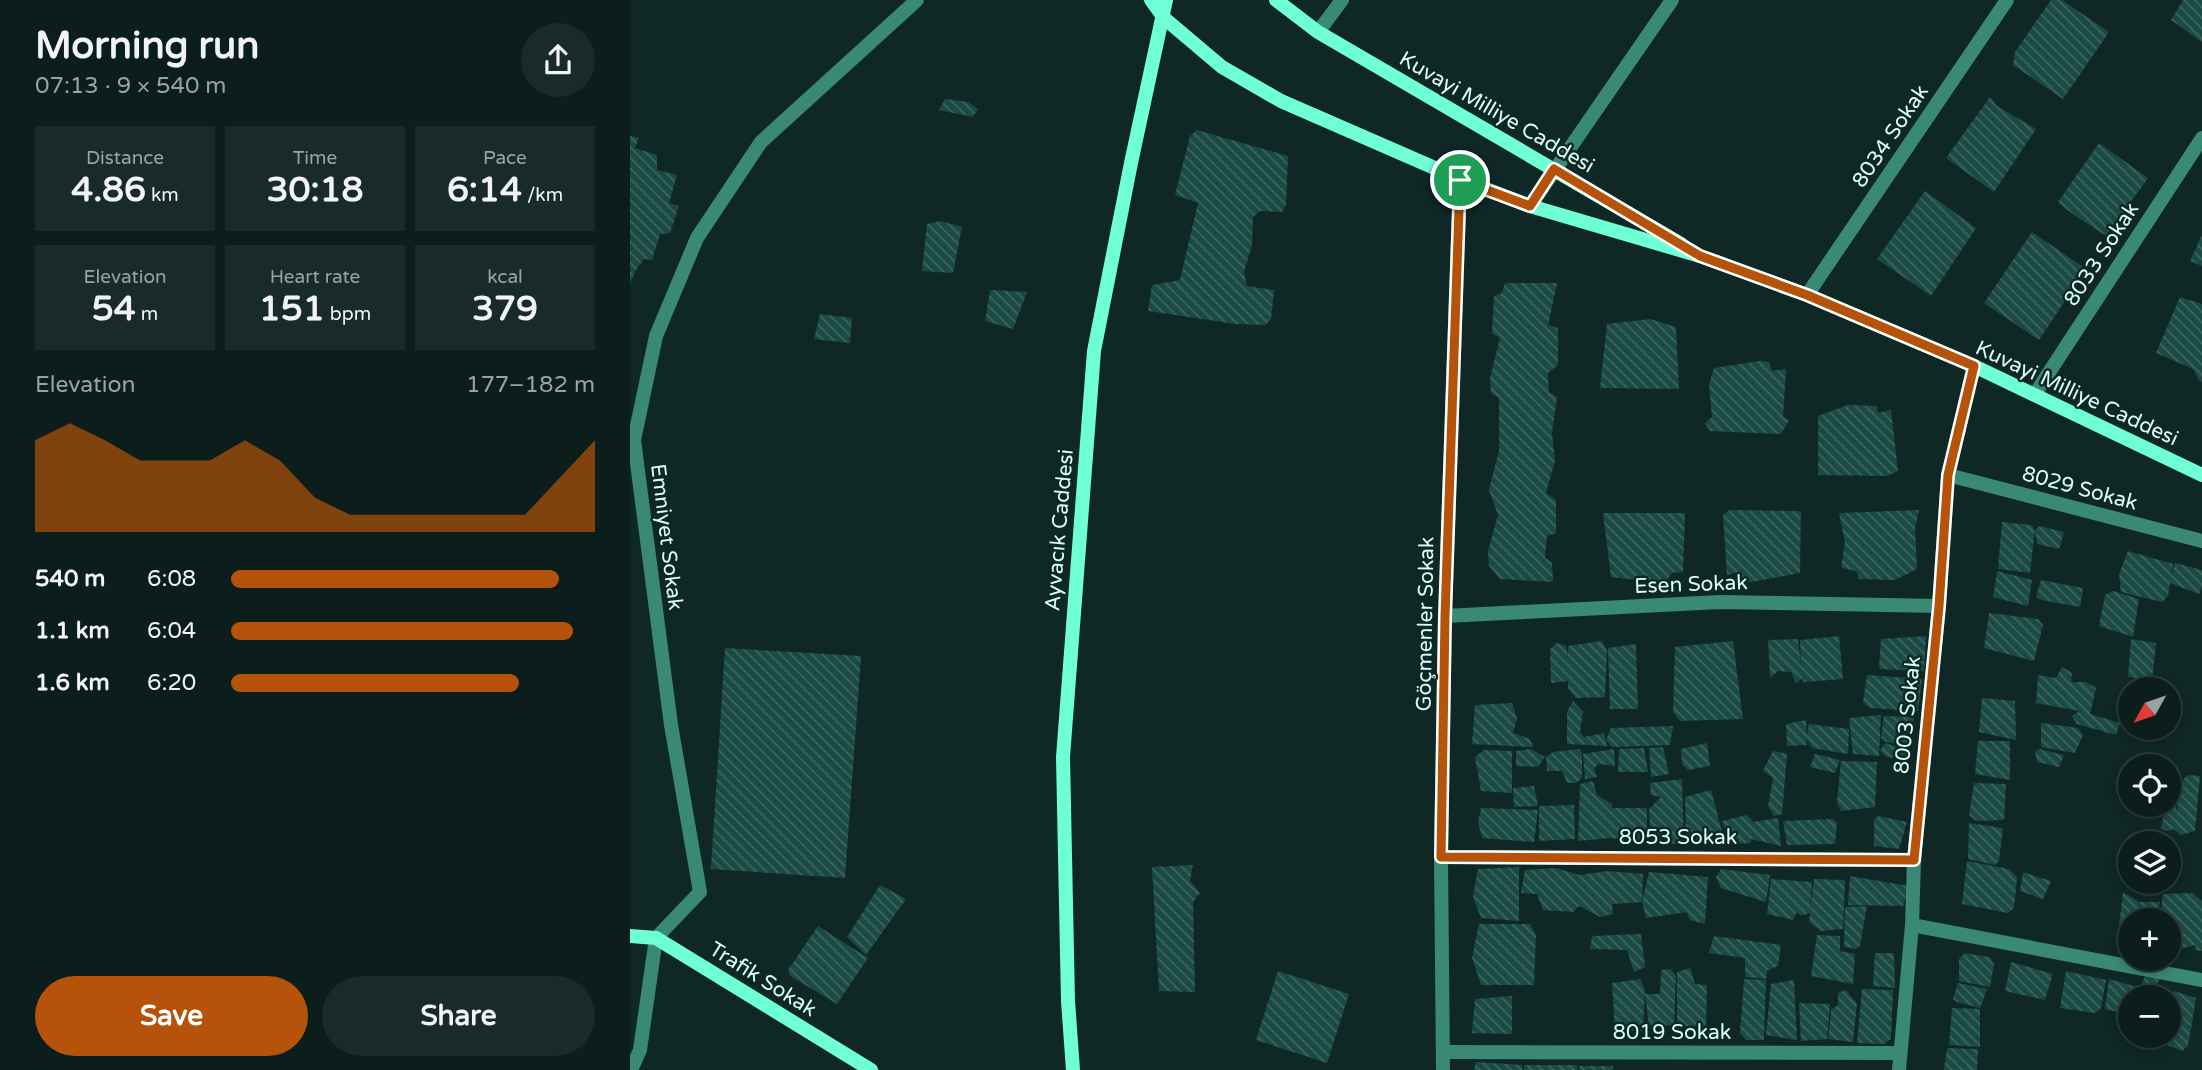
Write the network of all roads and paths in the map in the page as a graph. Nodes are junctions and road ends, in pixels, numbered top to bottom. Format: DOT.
graph roads {
  1 [pos="917,0"];
  2 [pos="1151,0"];
  3 [pos="1166,0"];
  4 [pos="1276,0"];
  5 [pos="1342,0"];
  6 [pos="1672,0"];
  7 [pos="2007,0"];
  8 [pos="1164,18"];
  9 [pos="1318,32"];
  10 [pos="2202,138"];
  11 [pos="2196,160"];
  12 [pos="1554,169"];
  13 [pos="1460,180"];
  14 [pos="1530,206"];
  15 [pos="1700,256"];
  16 [pos="1807,295"];
  17 [pos="1974,366"];
  18 [pos="637,391"];
  19 [pos="2035,394"];
  20 [pos="1948,475"];
  21 [pos="2202,475"];
  22 [pos="2202,541"];
  23 [pos="1939,606"];
  24 [pos="1445,617"];
  25 [pos="1441,857"];
  26 [pos="1914,860"];
  27 [pos="1912,925"];
  28 [pos="630,936"];
  29 [pos="656,937"];
  30 [pos="2202,980"];
  31 [pos="1444,1052"];
  32 [pos="1900,1053"];
  33 [pos="631,1070"];
  34 [pos="871,1070"];
  35 [pos="1073,1070"];
  36 [pos="1443,1070"];
  37 [pos="1899,1070"];
  1 -- 18 [label="street, Emniyet Sokak"];
  2 -- 8 [label="main road, Kuvayi Milliye Caddesi"];
  3 -- 8 [label="main road, Ayvacık Caddesi"];
  4 -- 9 [label="main road, Kuvayi Milliye Caddesi"];
  5 -- 9 [label="street"];
  6 -- 12 [label="street"];
  7 -- 16 [label="street, 8034 Sokak"];
  8 -- 13 [label="main road, Kuvayi Milliye Caddesi"];
  8 -- 35 [label="main road, Ayvacık Caddesi"];
  9 -- 12 [label="main road, Kuvayi Milliye Caddesi"];
  10 -- 11 [label="street, 8033 Sokak"];
  11 -- 19 [label="street, 8033 Sokak"];
  12 -- 14 [label="street"];
  12 -- 15 [label="main road, Kuvayi Milliye Caddesi"];
  13 -- 14 [label="main road, Kuvayi Milliye Caddesi"];
  13 -- 24 [label="street, Göçmenler Sokak"];
  14 -- 15 [label="main road, Kuvayi Milliye Caddesi"];
  15 -- 16 [label="main road, Kuvayi Milliye Caddesi"];
  16 -- 17 [label="main road, Kuvayi Milliye Caddesi"];
  17 -- 19 [label="main road, Kuvayi Milliye Caddesi"];
  17 -- 20 [label="street, 8003 Sokak"];
  18 -- 29 [label="street, Emniyet Sokak"];
  19 -- 21 [label="main road, Kuvayi Milliye Caddesi"];
  20 -- 22 [label="street, 8029 Sokak"];
  20 -- 23 [label="street, 8003 Sokak"];
  23 -- 24 [label="street, Esen Sokak"];
  23 -- 26 [label="street, 8003 Sokak"];
  24 -- 25 [label="street, Göçmenler Sokak"];
  25 -- 26 [label="street, 8053 Sokak"];
  25 -- 31 [label="street, Göçmenler Sokak"];
  26 -- 27 [label="street, 8003 Sokak"];
  27 -- 30 [label="street"];
  27 -- 32 [label="street, 8003 Sokak"];
  28 -- 29 [label="main road, Trafik Sokak"];
  29 -- 33 [label="street"];
  29 -- 34 [label="main road, Trafik Sokak"];
  31 -- 32 [label="street, 8019 Sokak"];
  31 -- 36 [label="street, Göçmenler Sokak"];
  32 -- 37 [label="street, 8003 Sokak"];
}
